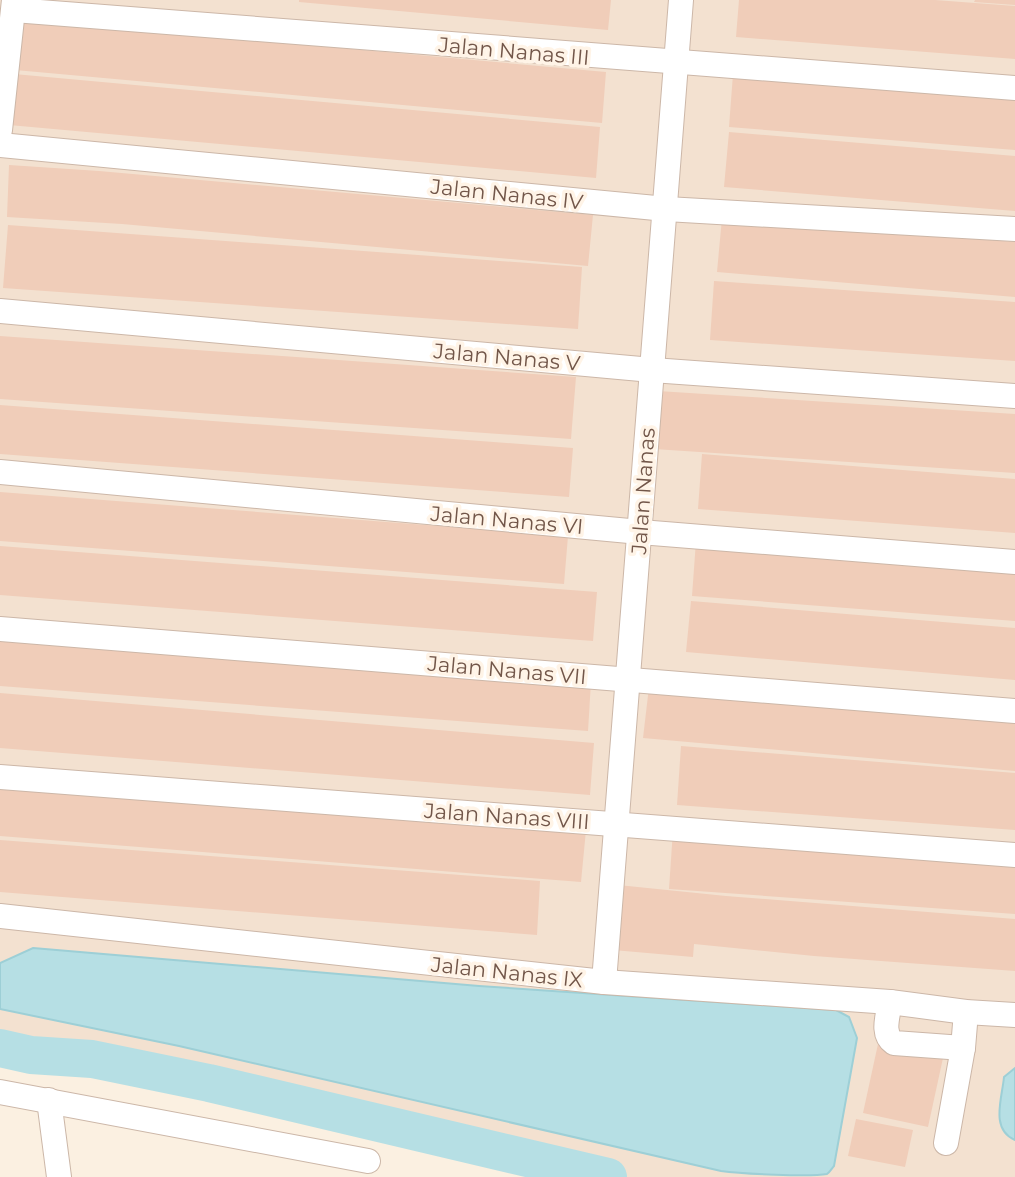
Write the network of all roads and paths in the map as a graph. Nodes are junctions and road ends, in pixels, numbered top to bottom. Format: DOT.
graph roads {
  1 [pos="681,0"];
  2 [pos="14,5"];
  3 [pos="676,64"];
  4 [pos="1015,88"];
  5 [pos="0,130"];
  6 [pos="0,145"];
  7 [pos="666,209"];
  8 [pos="1015,229"];
  9 [pos="0,311"];
  10 [pos="652,370"];
  11 [pos="1015,396"];
  12 [pos="0,472"];
  13 [pos="640,532"];
  14 [pos="1015,562"];
  15 [pos="0,629"];
  16 [pos="628,680"];
  17 [pos="1015,710"];
  18 [pos="0,777"];
  19 [pos="616,824"];
  20 [pos="1015,855"];
  21 [pos="0,916"];
  22 [pos="604,982"];
  23 [pos="890,1002"];
  24 [pos="966,1012"];
  25 [pos="1015,1015"];
  26 [pos="963,1048"];
  27 [pos="0,1092"];
  28 [pos="49,1100"];
  29 [pos="946,1143"];
  30 [pos="368,1161"];
  31 [pos="60,1177"];
  1 -- 3 [label="street, Jalan Nanas"];
  2 -- 3 [label="street, Jalan Nanas III"];
  2 -- 5 [label="street"];
  3 -- 4 [label="street, Jalan Nanas III"];
  3 -- 7 [label="street, Jalan Nanas"];
  6 -- 7 [label="street, Jalan Nanas IV"];
  7 -- 8 [label="street, Jalan Nanas IV"];
  7 -- 10 [label="street, Jalan Nanas"];
  9 -- 10 [label="street, Jalan Nanas V"];
  10 -- 11 [label="street, Jalan Nanas V"];
  10 -- 13 [label="street, Jalan Nanas"];
  12 -- 13 [label="street, Jalan Nanas VI"];
  13 -- 14 [label="street, Jalan Nanas VI"];
  13 -- 16 [label="street, Jalan Nanas"];
  15 -- 16 [label="street, Jalan Nanas VII"];
  16 -- 17 [label="street, Jalan Nanas VII"];
  16 -- 19 [label="street, Jalan Nanas"];
  18 -- 19 [label="street, Jalan Nanas VIII"];
  19 -- 20 [label="street, Jalan Nanas VIII"];
  19 -- 22 [label="street, Jalan Nanas"];
  21 -- 22 [label="street, Jalan Nanas IX"];
  22 -- 23 [label="street, Jalan Nanas IX"];
  23 -- 24 [label="street, Jalan Nanas IX"];
  23 -- 26 [label="street"];
  24 -- 25 [label="street, Jalan Nanas IX"];
  24 -- 26 [label="street"];
  26 -- 29 [label="street"];
  27 -- 28 [label="street"];
  28 -- 30 [label="street"];
  28 -- 31 [label="street"];
}
